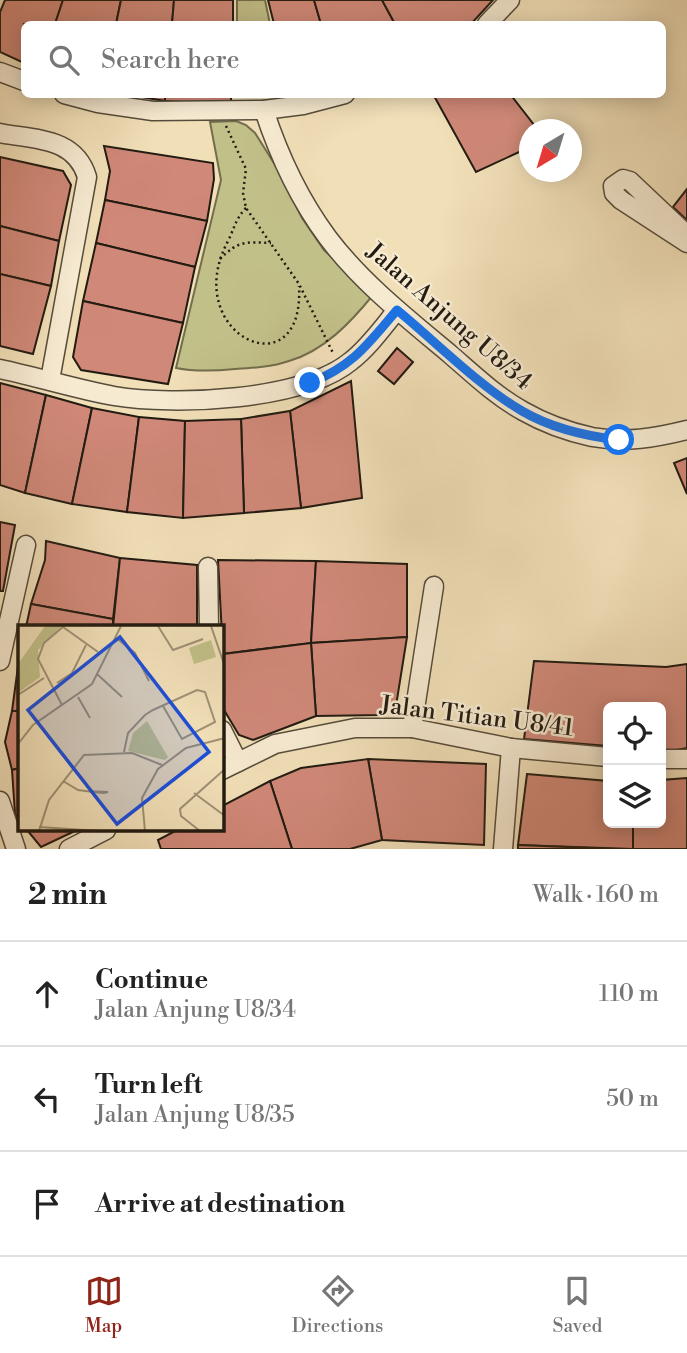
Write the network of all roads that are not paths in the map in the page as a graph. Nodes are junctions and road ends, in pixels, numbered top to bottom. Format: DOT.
graph roads {
  1 [pos="510,0"];
  2 [pos="490,21"];
  3 [pos="0,72"];
  4 [pos="21,80"];
  5 [pos="79,98"];
  6 [pos="330,98"];
  7 [pos="264,110"];
  8 [pos="0,133"];
  9 [pos="687,235"];
  10 [pos="687,243"];
  11 [pos="397,310"];
  12 [pos="0,369"];
  13 [pos="50,380"];
  14 [pos="687,430"];
  15 [pos="26,545"];
  16 [pos="208,567"];
  17 [pos="434,586"];
  18 [pos="209,625"];
  19 [pos="0,661"];
  20 [pos="411,728"];
  21 [pos="224,739"];
  22 [pos="511,748"];
  23 [pos="603,757"];
  24 [pos="666,759"];
  25 [pos="687,759"];
  26 [pos="230,766"];
  27 [pos="0,801"];
  28 [pos="102,832"];
  29 [pos="16,849"];
  30 [pos="69,849"];
  31 [pos="503,849"];
  1 -- 2 [label="street"];
  3 -- 4 [label="street"];
  5 -- 7 [label="street"];
  6 -- 7 [label="street"];
  7 -- 11 [label="street, Jalan Anjung U8/34"];
  8 -- 13 [label="street"];
  9 -- 10 [label="street"];
  11 -- 13 [label="street"];
  11 -- 14 [label="street, Jalan Anjung U8/34"];
  12 -- 13 [label="street"];
  15 -- 19 [label="street"];
  16 -- 18 [label="street"];
  17 -- 20 [label="street"];
  20 -- 22 [label="street, Jalan Titian U8/41"];
  20 -- 26 [label="street, Jalan Titian U8/41"];
  21 -- 26 [label="street"];
  22 -- 23 [label="street, Jalan Titian U8/41"];
  22 -- 31 [label="street"];
  24 -- 25 [label="street"];
  27 -- 29 [label="street"];
  28 -- 30 [label="street"];
}
